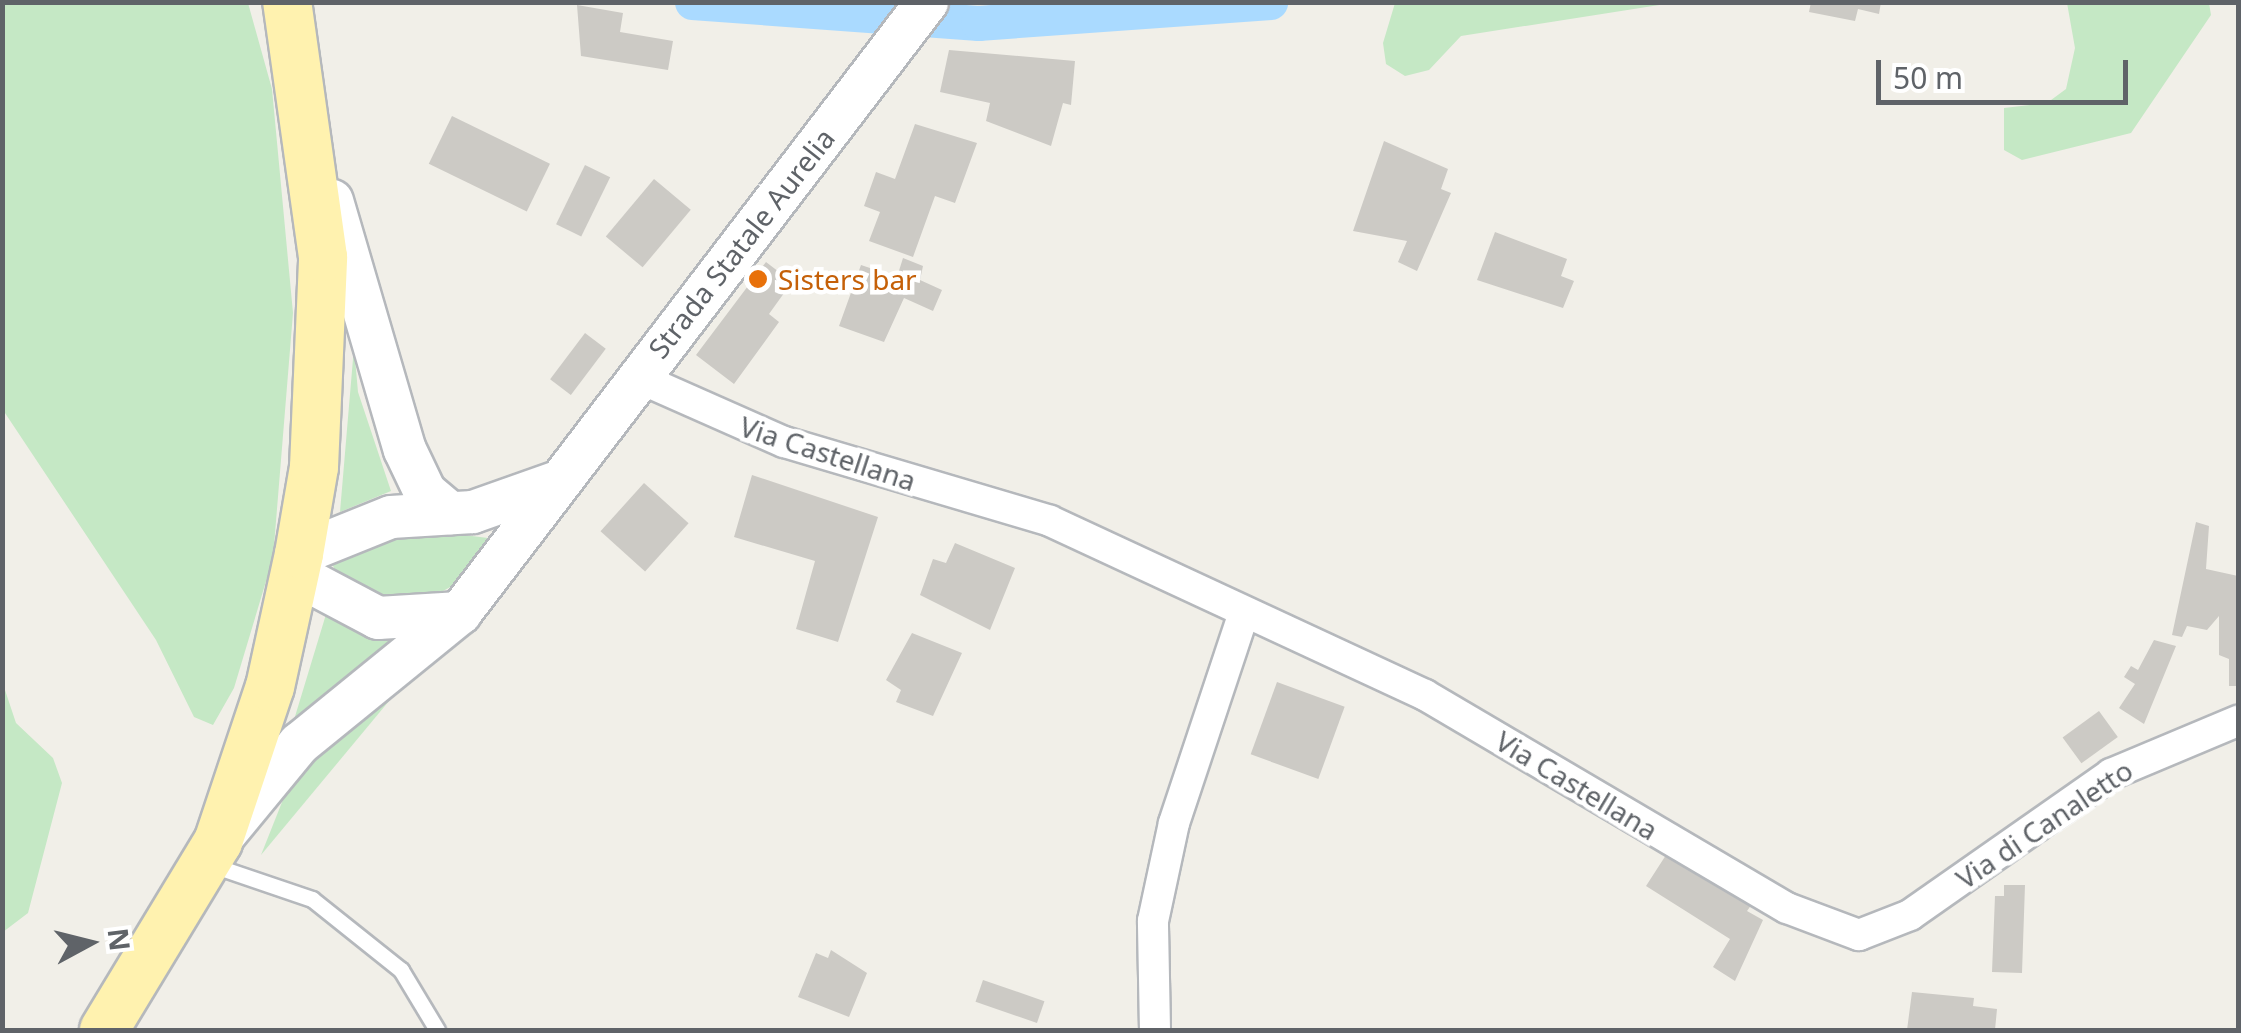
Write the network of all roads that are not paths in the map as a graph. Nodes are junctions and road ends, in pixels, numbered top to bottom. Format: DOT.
graph roads {
  1 [pos="287,2"];
  2 [pos="916,18"];
  3 [pos="311,127"];
  4 [pos="637,377"];
  5 [pos="556,483"];
  6 [pos="450,513"];
  7 [pos="297,564"];
  8 [pos="1244,612"];
  9 [pos="460,613"];
  10 [pos="2238,721"];
  11 [pos="212,853"];
  12 [pos="1910,916"];
  13 [pos="104,1030"];
  14 [pos="437,1030"];
  15 [pos="1155,1030"];
  1 -- 3 [label="main road, Strada Statale Aurelia"];
  2 -- 4 [label="main road, Strada Statale Aurelia"];
  3 -- 6 [label="main road"];
  3 -- 7 [label="main road, Strada Statale Aurelia"];
  4 -- 5 [label="main road, Strada Statale Aurelia"];
  4 -- 8 [label="street, Via Castellana"];
  5 -- 6 [label="main road, Strada Statale Aurelia"];
  5 -- 9 [label="main road, Strada Statale Aurelia"];
  6 -- 7 [label="main road, Strada Statale Aurelia"];
  7 -- 9 [label="main road"];
  7 -- 11 [label="main road, Strada Statale Aurelia"];
  8 -- 12 [label="street, Via Castellana"];
  8 -- 15 [label="street"];
  9 -- 11 [label="main road, Strada Statale Aurelia"];
  10 -- 12 [label="street, Via di Canaletto"];
  11 -- 13 [label="main road, Strada Statale Aurelia"];
  11 -- 14 [label="lane"];
}
